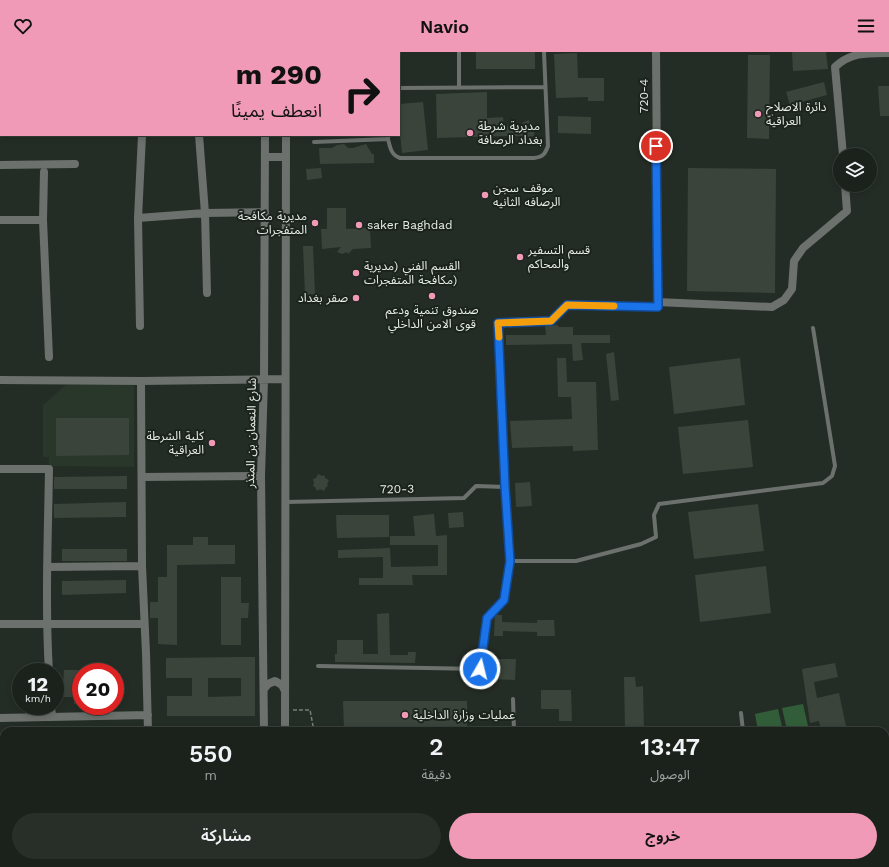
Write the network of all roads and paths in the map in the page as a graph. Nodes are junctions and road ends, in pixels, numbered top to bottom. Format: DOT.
graph roads {
  1 [pos="459,52"];
  2 [pos="544,52"];
  3 [pos="656,52"];
  4 [pos="889,53"];
  5 [pos="545,87"];
  6 [pos="400,88"];
  7 [pos="459,88"];
  8 [pos="142,136"];
  9 [pos="199,136"];
  10 [pos="265,136"];
  11 [pos="286,136"];
  12 [pos="388,137"];
  13 [pos="314,142"];
  14 [pos="842,148"];
  15 [pos="265,156"];
  16 [pos="286,157"];
  17 [pos="0,164"];
  18 [pos="75,164"];
  19 [pos="44,172"];
  20 [pos="846,192"];
  21 [pos="265,212"];
  22 [pos="205,213"];
  23 [pos="138,218"];
  24 [pos="0,220"];
  25 [pos="43,220"];
  26 [pos="207,293"];
  27 [pos="658,304"];
  28 [pos="140,326"];
  29 [pos="813,328"];
  30 [pos="49,357"];
  31 [pos="285,379"];
  32 [pos="0,380"];
  33 [pos="264,380"];
  34 [pos="141,381"];
  35 [pos="0,468"];
  36 [pos="261,476"];
  37 [pos="142,478"];
  38 [pos="505,487"];
  39 [pos="285,502"];
  40 [pos="510,561"];
  41 [pos="142,566"];
  42 [pos="47,567"];
  43 [pos="0,624"];
  44 [pos="47,624"];
  45 [pos="144,624"];
  46 [pos="49,663"];
  47 [pos="318,666"];
  48 [pos="264,689"];
  49 [pos="285,692"];
  50 [pos="513,699"];
  51 [pos="285,710"];
  52 [pos="741,713"];
  53 [pos="148,715"];
  54 [pos="52,717"];
  55 [pos="0,718"];
  56 [pos="148,727"];
  57 [pos="264,727"];
  58 [pos="285,727"];
  59 [pos="313,727"];
  60 [pos="514,727"];
  61 [pos="743,727"];
  1 -- 7 [label="lane"];
  2 -- 5 [label="lane"];
  3 -- 27 [label="street, 720-4"];
  4 -- 14 [label="street"];
  5 -- 7 [label="lane"];
  5 -- 12 [label="lane"];
  6 -- 7 [label="lane"];
  8 -- 23 [label="street"];
  9 -- 22 [label="street"];
  10 -- 15 [label="street, شارع النعمان بن المنذر"];
  11 -- 16 [label="street"];
  12 -- 13 [label="lane"];
  15 -- 16 [label="street"];
  15 -- 21 [label="street, شارع النعمان بن المنذر"];
  16 -- 31 [label="street"];
  17 -- 18 [label="street"];
  19 -- 25 [label="street"];
  20 -- 27 [label="street"];
  21 -- 22 [label="street"];
  21 -- 33 [label="street, شارع النعمان بن المنذر"];
  22 -- 23 [label="street"];
  22 -- 26 [label="street"];
  23 -- 28 [label="street"];
  24 -- 25 [label="street"];
  25 -- 30 [label="street"];
  27 -- 38 [label="lane"];
  29 -- 40 [label="lane"];
  31 -- 33 [label="street"];
  31 -- 39 [label="street"];
  32 -- 34 [label="street"];
  33 -- 34 [label="street"];
  33 -- 36 [label="street, شارع النعمان بن المنذر"];
  34 -- 37 [label="street"];
  35 -- 42 [label="street"];
  36 -- 37 [label="street"];
  36 -- 48 [label="street, شارع النعمان بن المنذر"];
  37 -- 41 [label="street"];
  38 -- 39 [label="lane, 720-3"];
  38 -- 40 [label="lane"];
  39 -- 49 [label="street"];
  40 -- 47 [label="lane"];
  41 -- 42 [label="street"];
  41 -- 45 [label="street"];
  42 -- 44 [label="street"];
  43 -- 44 [label="street"];
  44 -- 45 [label="street"];
  44 -- 46 [label="street"];
  45 -- 53 [label="street"];
  48 -- 49 [label="street"];
  48 -- 57 [label="street, شارع النعمان بن المنذر"];
  49 -- 51 [label="street"];
  50 -- 60 [label="lane"];
  51 -- 58 [label="street"];
  51 -- 59 [label="path"];
  52 -- 61 [label="lane"];
  53 -- 54 [label="street"];
  53 -- 56 [label="street"];
  54 -- 55 [label="street"];
}
